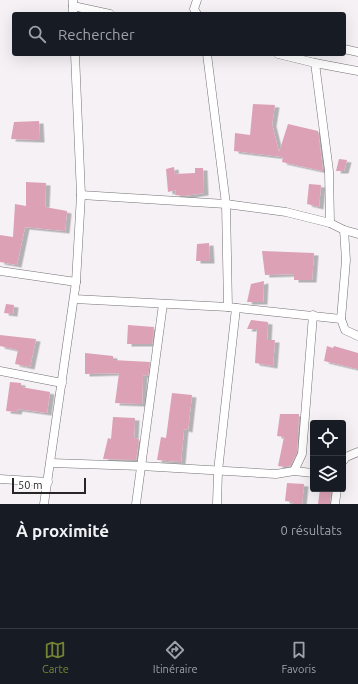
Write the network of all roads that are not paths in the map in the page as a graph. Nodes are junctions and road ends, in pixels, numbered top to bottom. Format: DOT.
graph roads {
  1 [pos="197,0"];
  2 [pos="73,6"];
  3 [pos="101,12"];
  4 [pos="196,12"];
  5 [pos="346,49"];
  6 [pos="358,52"];
  7 [pos="75,56"];
  8 [pos="207,56"];
  9 [pos="285,56"];
  10 [pos="315,64"];
  11 [pos="358,71"];
  12 [pos="81,195"];
  13 [pos="226,204"];
  14 [pos="330,223"];
  15 [pos="344,230"];
  16 [pos="358,234"];
  17 [pos="0,271"];
  18 [pos="76,282"];
  19 [pos="74,299"];
  20 [pos="163,304"];
  21 [pos="232,308"];
  22 [pos="313,315"];
  23 [pos="341,319"];
  24 [pos="358,336"];
  25 [pos="0,371"];
  26 [pos="62,383"];
  27 [pos="358,452"];
  28 [pos="346,457"];
  29 [pos="51,463"];
  30 [pos="140,466"];
  31 [pos="218,471"];
  32 [pos="294,471"];
  33 [pos="310,472"];
  34 [pos="0,479"];
  35 [pos="48,482"];
  36 [pos="337,492"];
  37 [pos="44,504"];
  38 [pos="136,504"];
  39 [pos="217,504"];
  40 [pos="335,504"];
  1 -- 4 [label="street"];
  2 -- 3 [label="street"];
  5 -- 6 [label="street"];
  7 -- 12 [label="street"];
  8 -- 13 [label="street"];
  9 -- 10 [label="street"];
  10 -- 11 [label="street"];
  10 -- 14 [label="street"];
  12 -- 13 [label="street"];
  12 -- 18 [label="street"];
  13 -- 14 [label="street"];
  13 -- 21 [label="street"];
  14 -- 15 [label="street"];
  15 -- 16 [label="street"];
  15 -- 23 [label="street"];
  17 -- 18 [label="street"];
  18 -- 19 [label="street"];
  19 -- 20 [label="street"];
  19 -- 26 [label="street"];
  20 -- 21 [label="street"];
  20 -- 30 [label="street"];
  21 -- 22 [label="street"];
  21 -- 31 [label="street"];
  22 -- 23 [label="street"];
  22 -- 32 [label="street"];
  23 -- 24 [label="street"];
  25 -- 26 [label="street"];
  26 -- 29 [label="street"];
  27 -- 28 [label="street"];
  29 -- 30 [label="street"];
  29 -- 35 [label="street"];
  30 -- 31 [label="street"];
  30 -- 38 [label="street"];
  31 -- 32 [label="street"];
  31 -- 39 [label="street"];
  32 -- 33 [label="street"];
  34 -- 35 [label="street"];
  35 -- 37 [label="street"];
  36 -- 40 [label="street"];
}
